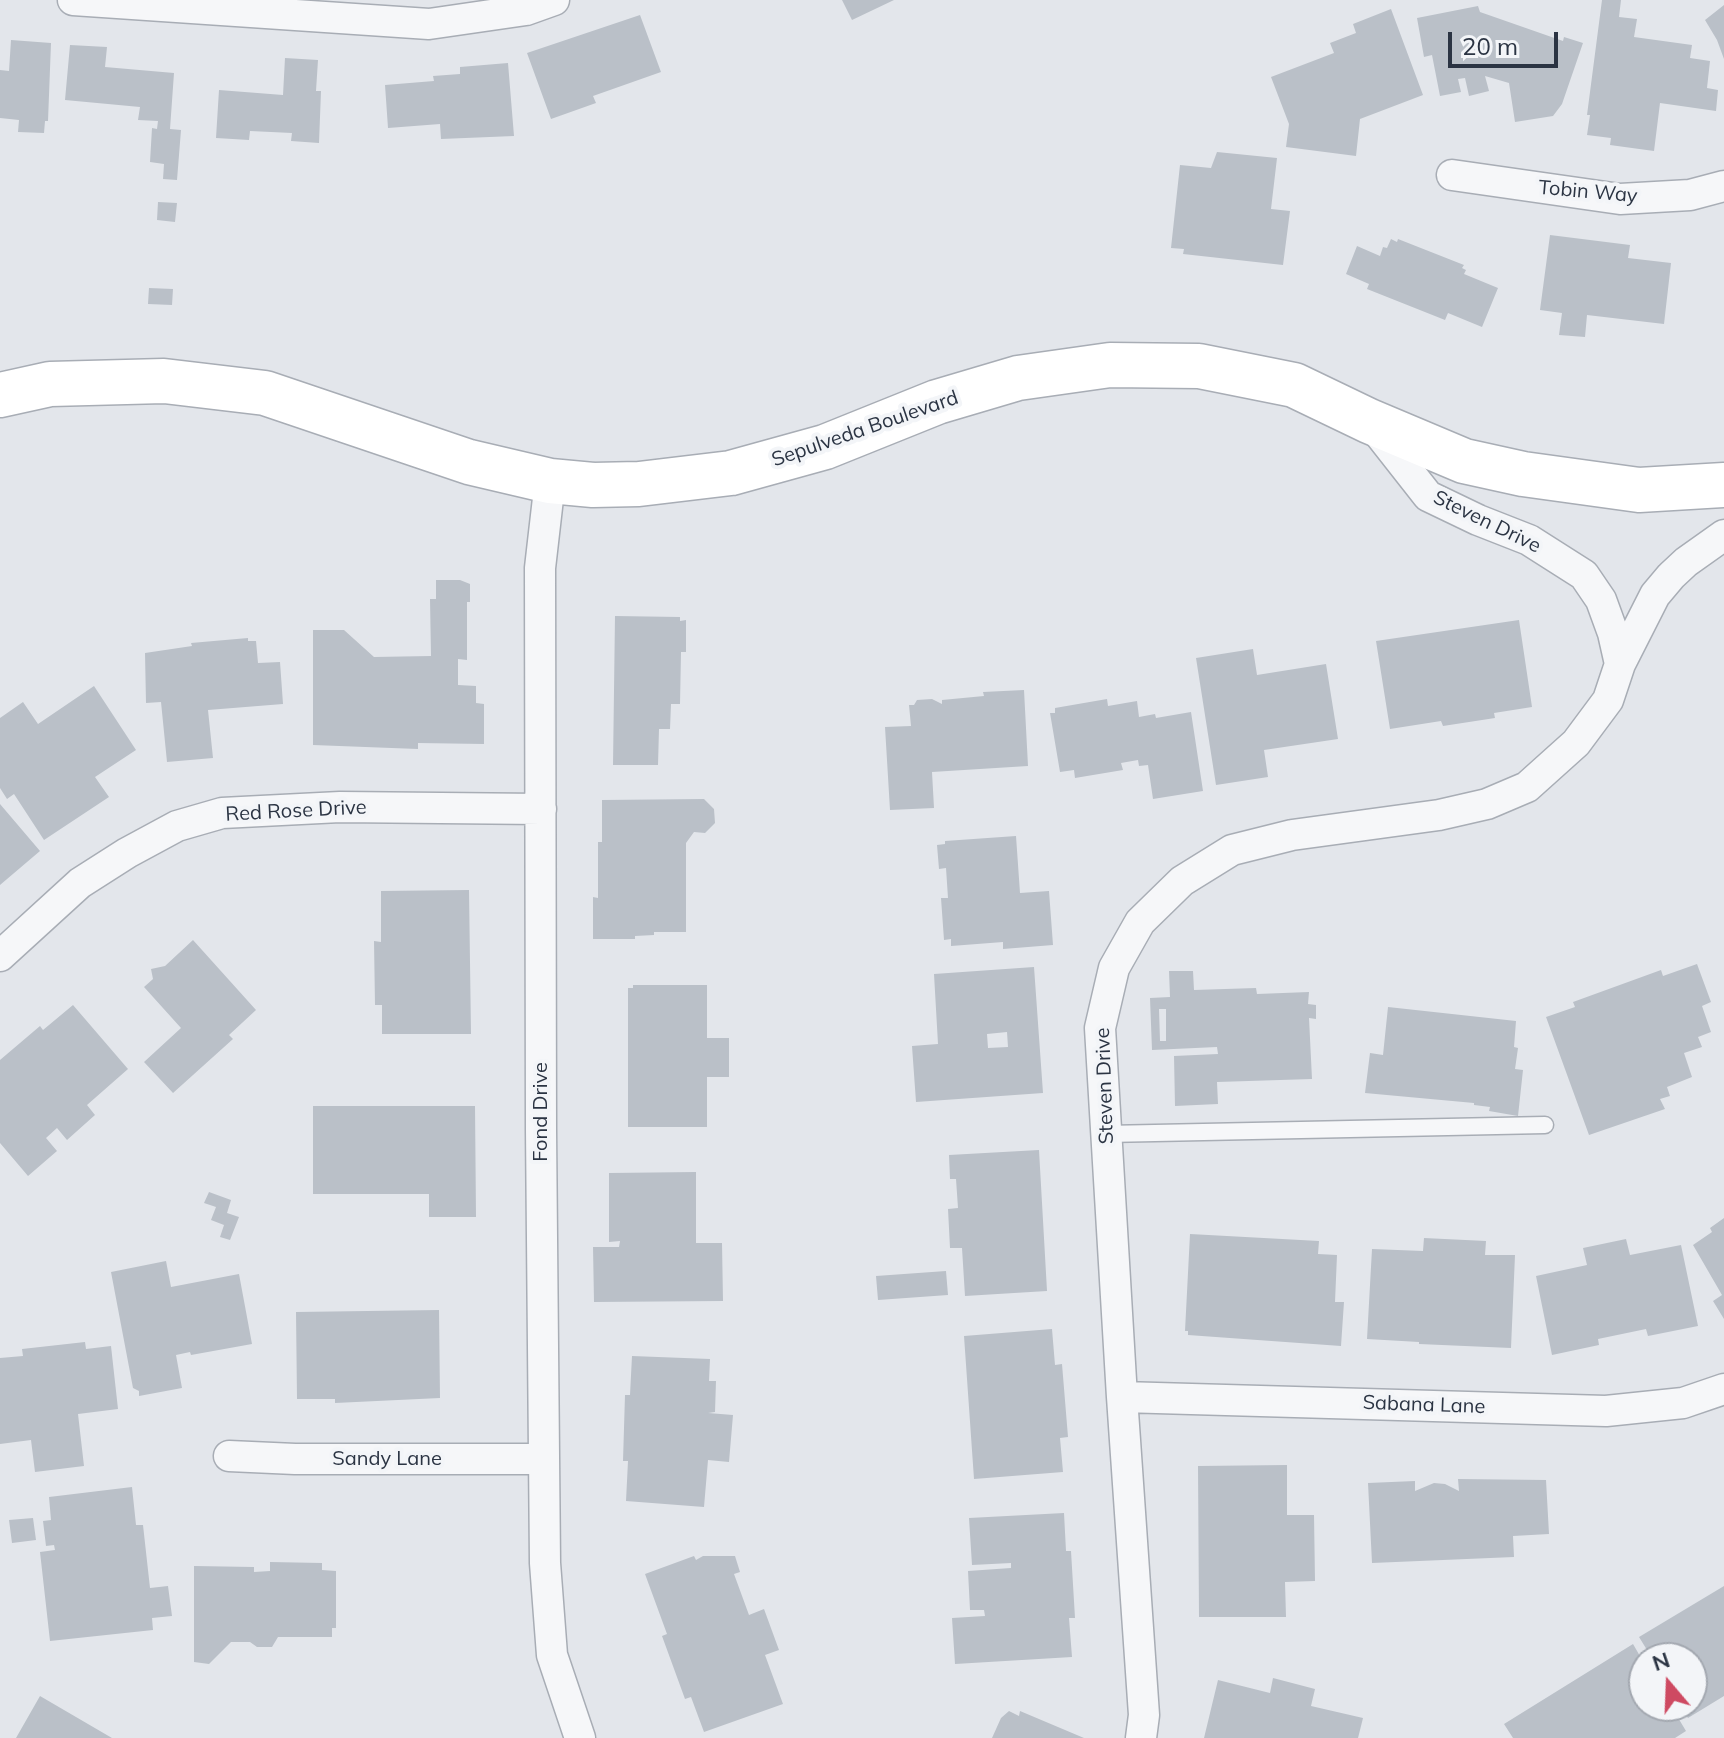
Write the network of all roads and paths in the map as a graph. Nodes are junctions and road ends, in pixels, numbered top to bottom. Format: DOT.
graph roads {
  1 [pos="73,0"];
  2 [pos="554,0"];
  3 [pos="1452,175"];
  4 [pos="1724,186"];
  5 [pos="0,395"];
  6 [pos="1369,421"];
  7 [pos="550,481"];
  8 [pos="1724,485"];
  9 [pos="1724,535"];
  10 [pos="1620,664"];
  11 [pos="541,809"];
  12 [pos="0,956"];
  13 [pos="1545,1125"];
  14 [pos="1106,1134"];
  15 [pos="1724,1389"];
  16 [pos="1122,1397"];
  17 [pos="229,1456"];
  18 [pos="544,1459"];
  19 [pos="580,1738"];
  20 [pos="1141,1738"];
  1 -- 2 [label="street"];
  3 -- 4 [label="street, Tobin Way"];
  5 -- 7 [label="main road, Sepulveda Boulevard"];
  6 -- 7 [label="main road, Sepulveda Boulevard"];
  6 -- 8 [label="main road, Sepulveda Boulevard"];
  6 -- 10 [label="street, Steven Drive"];
  7 -- 11 [label="street, Fond Drive"];
  9 -- 10 [label="street, Steven Drive"];
  10 -- 14 [label="street, Steven Drive"];
  11 -- 12 [label="street, Red Rose Drive"];
  11 -- 18 [label="street, Fond Drive"];
  13 -- 14 [label="lane"];
  14 -- 16 [label="street, Steven Drive"];
  15 -- 16 [label="street, Sabana Lane"];
  16 -- 20 [label="street, Steven Drive"];
  17 -- 18 [label="street, Sandy Lane"];
  18 -- 19 [label="street, Fond Drive"];
}
